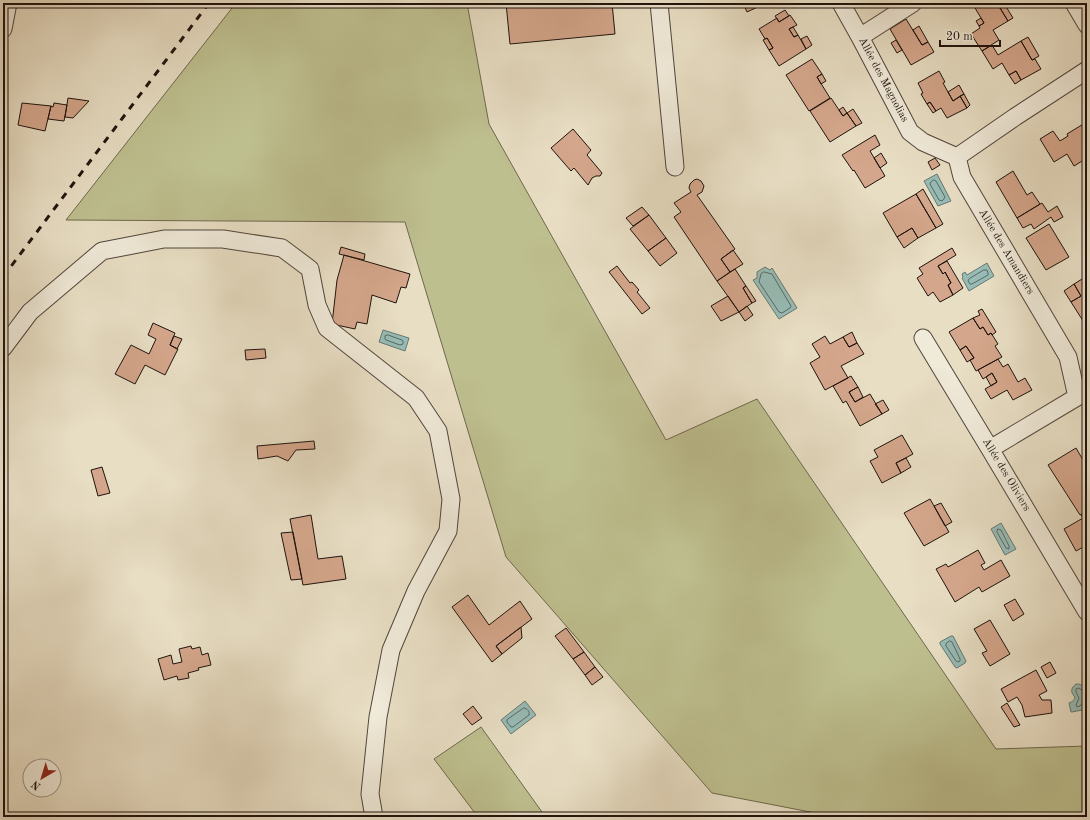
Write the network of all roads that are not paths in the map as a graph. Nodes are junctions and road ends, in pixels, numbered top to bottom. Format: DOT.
graph roads {
  1 [pos="8,3"];
  2 [pos="660,3"];
  3 [pos="841,3"];
  4 [pos="913,3"];
  5 [pos="1074,3"];
  6 [pos="1087,25"];
  7 [pos="3,30"];
  8 [pos="860,37"];
  9 [pos="1087,70"];
  10 [pos="957,157"];
  11 [pos="675,167"];
  12 [pos="5,338"];
  13 [pos="923,338"];
  14 [pos="1082,399"];
  15 [pos="990,449"];
  16 [pos="1087,612"];
  17 [pos="374,817"];
  1 -- 7 [label="street"];
  2 -- 11 [label="street"];
  3 -- 8 [label="street, Allée des Magnolias"];
  4 -- 8 [label="street"];
  5 -- 6 [label="street"];
  8 -- 10 [label="street, Allée des Magnolias"];
  9 -- 10 [label="street"];
  10 -- 14 [label="street, Allée des Amandiers"];
  12 -- 17 [label="street"];
  13 -- 15 [label="street, Allée des Oliviers"];
  14 -- 15 [label="street, Allée des Amandiers"];
  15 -- 16 [label="street, Allée des Oliviers"];
}
